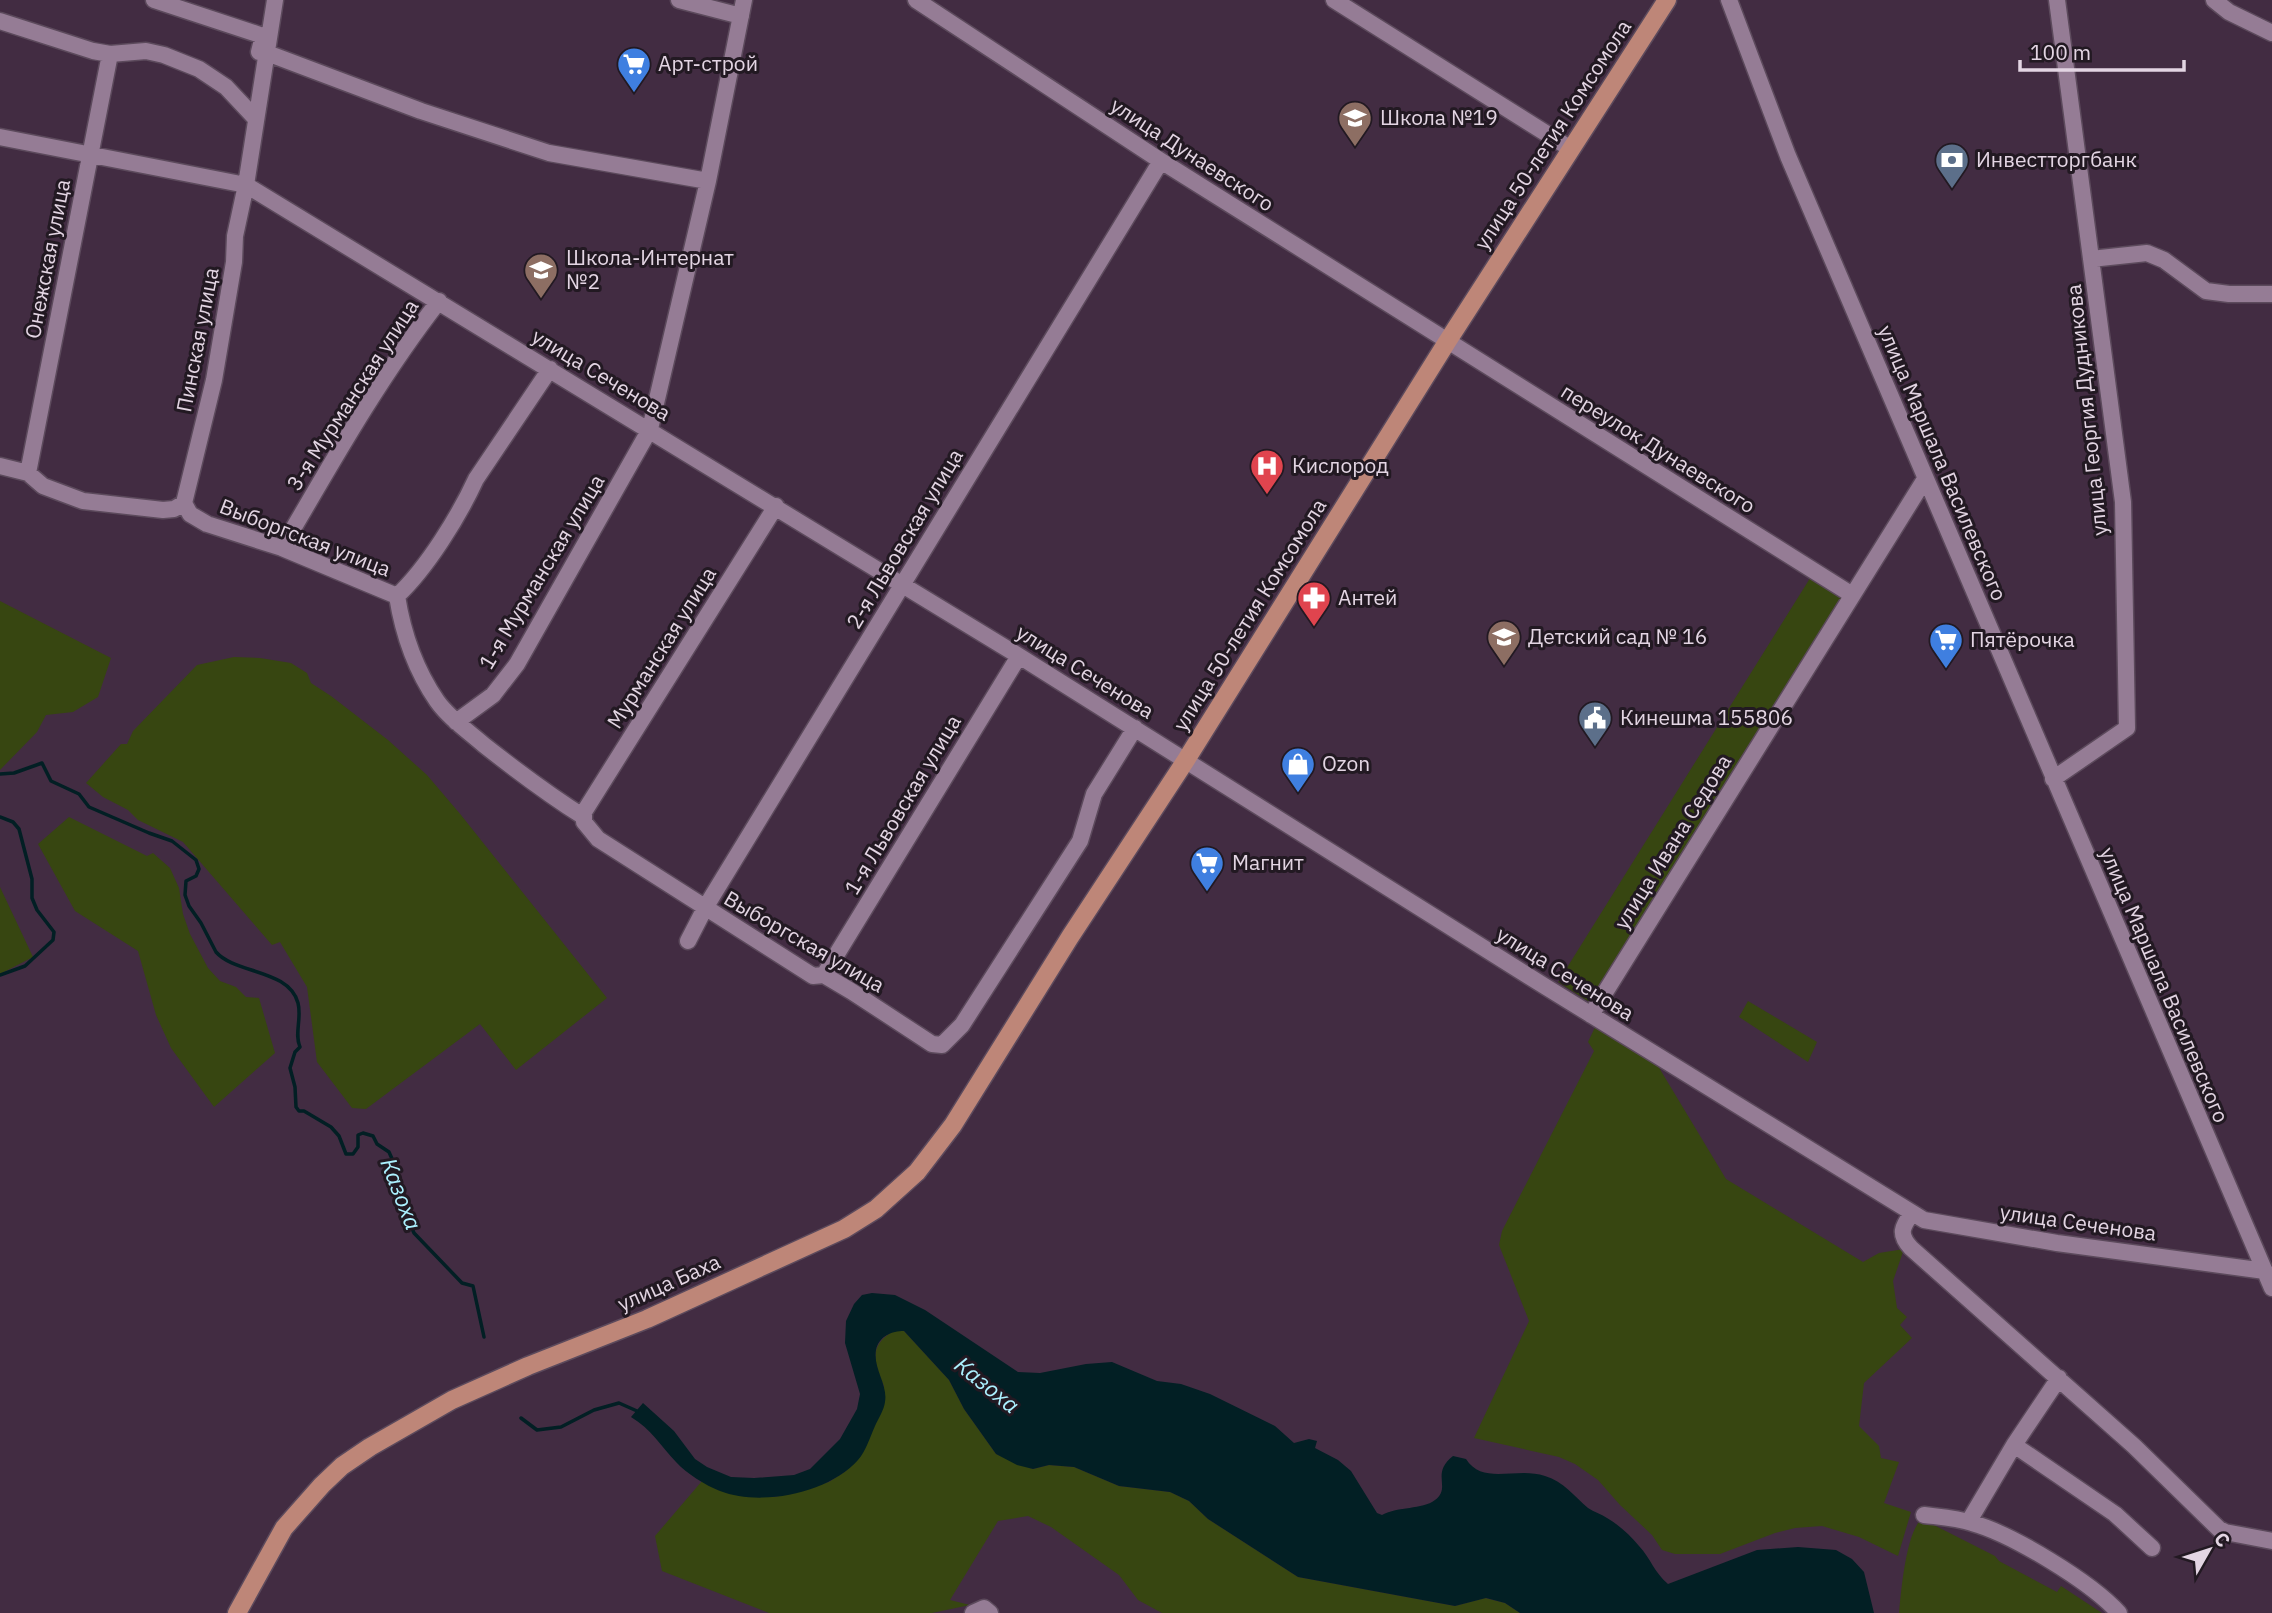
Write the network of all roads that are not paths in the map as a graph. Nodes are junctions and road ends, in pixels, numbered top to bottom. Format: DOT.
graph roads {
  1 [pos="154,0"];
  2 [pos="275,0"];
  3 [pos="679,0"];
  4 [pos="916,0"];
  5 [pos="1334,0"];
  6 [pos="1667,0"];
  7 [pos="1729,0"];
  8 [pos="2057,0"];
  9 [pos="2214,0"];
  10 [pos="742,8"];
  11 [pos="0,21"];
  12 [pos="2272,33"];
  13 [pos="267,53"];
  14 [pos="110,54"];
  15 [pos="248,96"];
  16 [pos="257,119"];
  17 [pos="0,137"];
  18 [pos="1571,149"];
  19 [pos="89,155"];
  20 [pos="1161,161"];
  21 [pos="708,181"];
  22 [pos="246,185"];
  23 [pos="2091,259"];
  24 [pos="2272,294"];
  25 [pos="439,301"];
  26 [pos="1447,342"];
  27 [pos="550,369"];
  28 [pos="650,429"];
  29 [pos="0,466"];
  30 [pos="28,473"];
  31 [pos="1925,479"];
  32 [pos="184,503"];
  33 [pos="776,506"];
  34 [pos="282,548"];
  35 [pos="902,584"];
  36 [pos="1846,591"];
  37 [pos="397,596"];
  38 [pos="1019,656"];
  39 [pos="456,722"];
  40 [pos="1135,729"];
  41 [pos="1186,760"];
  42 [pos="2053,779"];
  43 [pos="584,815"];
  44 [pos="705,908"];
  45 [pos="688,941"];
  46 [pos="824,975"];
  47 [pos="1591,1015"];
  48 [pos="1912,1213"];
  49 [pos="844,1229"];
  50 [pos="2265,1271"];
  51 [pos="2272,1288"];
  52 [pos="2059,1378"];
  53 [pos="2014,1445"];
  54 [pos="1924,1515"];
  55 [pos="1969,1521"];
  56 [pos="2272,1541"];
  57 [pos="2152,1548"];
  58 [pos="237,1613"];
  59 [pos="2119,1613"];
  1 -- 15 [label="street"];
  2 -- 13 [label="street, Пинская улица"];
  3 -- 10 [label="street"];
  4 -- 20 [label="street, улица Дунаевского"];
  5 -- 18 [label="street"];
  6 -- 18 [label="main road, улица 50-летия Комсомола"];
  7 -- 31 [label="street, улица Маршала Василевского"];
  8 -- 23 [label="street, улица Георгия Дудникова"];
  9 -- 12 [label="street"];
  10 -- 21 [label="street, 1-я Мурманская улица"];
  11 -- 14 [label="street"];
  13 -- 16 [label="street, Пинская улица"];
  13 -- 21 [label="street"];
  14 -- 16 [label="street"];
  14 -- 19 [label="street, Онежская улица"];
  16 -- 22 [label="street, Пинская улица"];
  17 -- 19 [label="street, улица Сеченова"];
  18 -- 26 [label="main road, улица 50-летия Комсомола"];
  19 -- 22 [label="street, улица Сеченова"];
  19 -- 30 [label="street, Онежская улица"];
  20 -- 26 [label="street, улица Дунаевского"];
  20 -- 35 [label="street, 2-я Львовская улица"];
  21 -- 28 [label="street, 1-я Мурманская улица"];
  22 -- 25 [label="street, улица Сеченова"];
  22 -- 32 [label="street, Пинская улица"];
  23 -- 24 [label="street"];
  23 -- 42 [label="street, улица Георгия Дудникова"];
  25 -- 27 [label="street, улица Сеченова"];
  25 -- 34 [label="street, 3-я Мурманская улица"];
  26 -- 36 [label="street, переулок Дунаевского"];
  26 -- 41 [label="main road, улица 50-летия Комсомола"];
  27 -- 28 [label="street, улица Сеченова"];
  27 -- 37 [label="street"];
  28 -- 33 [label="street, улица Сеченова"];
  28 -- 39 [label="street, 1-я Мурманская улица"];
  29 -- 30 [label="street"];
  30 -- 32 [label="street"];
  31 -- 42 [label="street, улица Маршала Василевского"];
  31 -- 47 [label="street, улица Ивана Седова"];
  32 -- 34 [label="street, Выборгская улица"];
  33 -- 35 [label="street, улица Сеченова"];
  33 -- 43 [label="street, Мурманская улица"];
  34 -- 37 [label="street, Выборгская улица"];
  35 -- 38 [label="street, улица Сеченова"];
  35 -- 44 [label="street, 2-я Львовская улица"];
  37 -- 39 [label="street, Выборгская улица"];
  38 -- 40 [label="street, улица Сеченова"];
  38 -- 46 [label="street, 1-я Львовская улица"];
  39 -- 43 [label="street, Выборгская улица"];
  40 -- 41 [label="street, улица Сеченова"];
  40 -- 46 [label="street, Выборгская улица"];
  41 -- 47 [label="street, улица Сеченова"];
  41 -- 49 [label="main road, улица 50-летия Комсомола"];
  42 -- 50 [label="street, улица Маршала Василевского"];
  43 -- 44 [label="street, Выборгская улица"];
  44 -- 45 [label="street, 2-я Львовская улица"];
  44 -- 46 [label="street, Выборгская улица"];
  47 -- 48 [label="street, улица Сеченова"];
  48 -- 50 [label="street, улица Сеченова"];
  48 -- 52 [label="street"];
  49 -- 58 [label="main road, улица Баха"];
  50 -- 51 [label="street, улица Маршала Василевского"];
  52 -- 53 [label="street"];
  52 -- 56 [label="street"];
  53 -- 55 [label="street"];
  53 -- 57 [label="street"];
  54 -- 55 [label="street"];
  55 -- 59 [label="street"];
}
